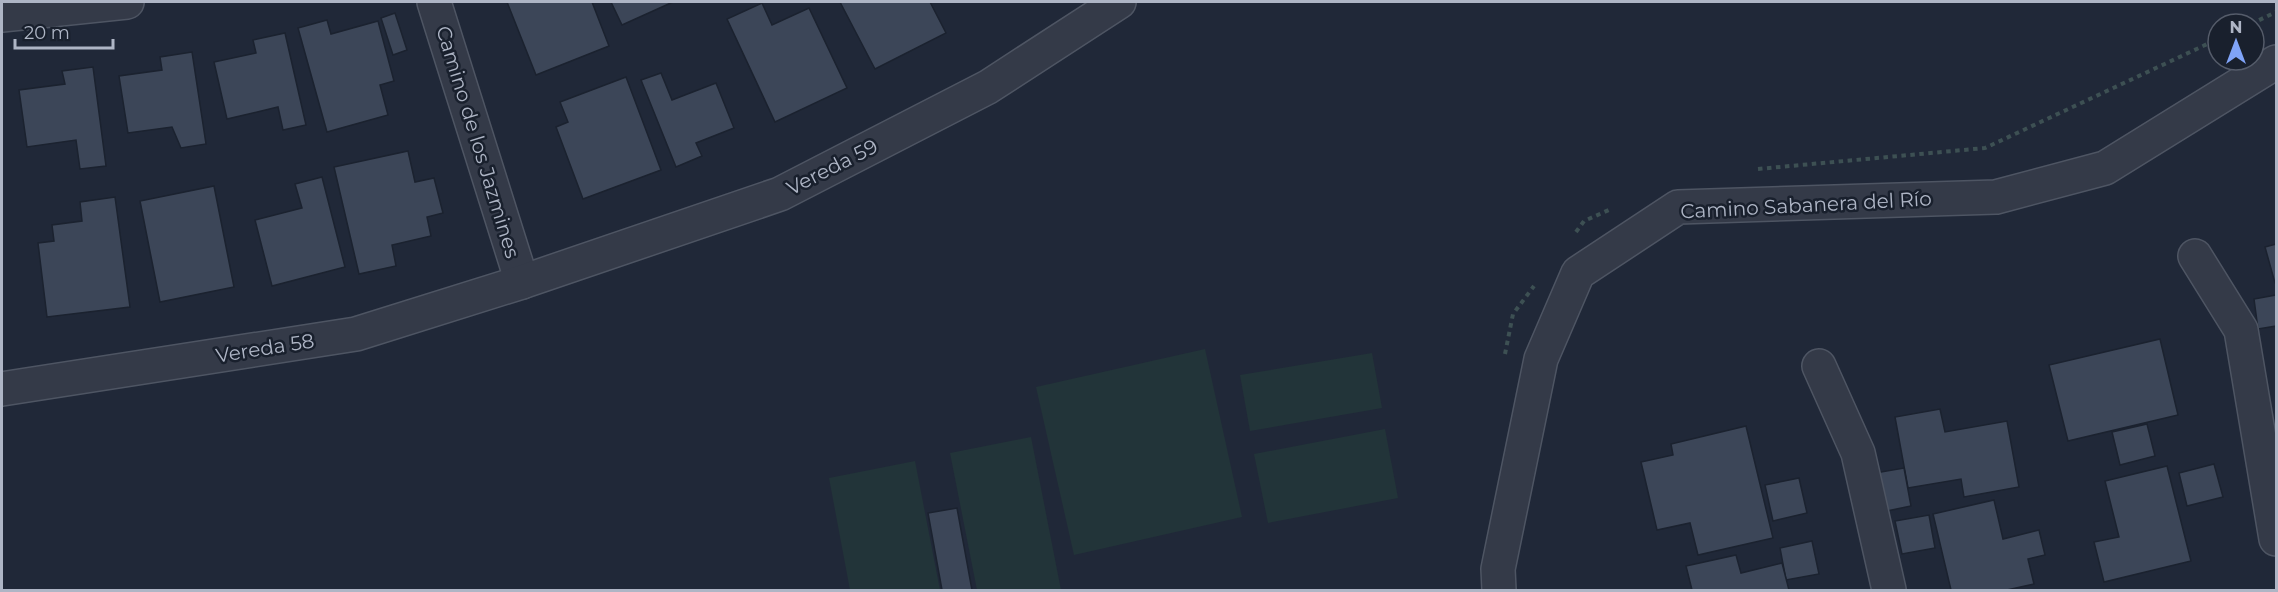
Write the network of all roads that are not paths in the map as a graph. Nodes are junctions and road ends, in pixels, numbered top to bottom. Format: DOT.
graph roads {
  1 [pos="128,2"];
  2 [pos="434,2"];
  3 [pos="1119,2"];
  4 [pos="2,15"];
  5 [pos="2277,62"];
  6 [pos="2195,256"];
  7 [pos="522,282"];
  8 [pos="1818,366"];
  9 [pos="2,388"];
  10 [pos="2277,539"];
  11 [pos="1499,591"];
  12 [pos="1889,591"];
  1 -- 4 [label="street"];
  2 -- 7 [label="street, Camino de los Jazmines"];
  3 -- 7 [label="street, Vereda 59"];
  5 -- 11 [label="street, Camino Sabanera del Río"];
  6 -- 10 [label="street"];
  7 -- 9 [label="street, Vereda 58"];
  8 -- 12 [label="street"];
}
